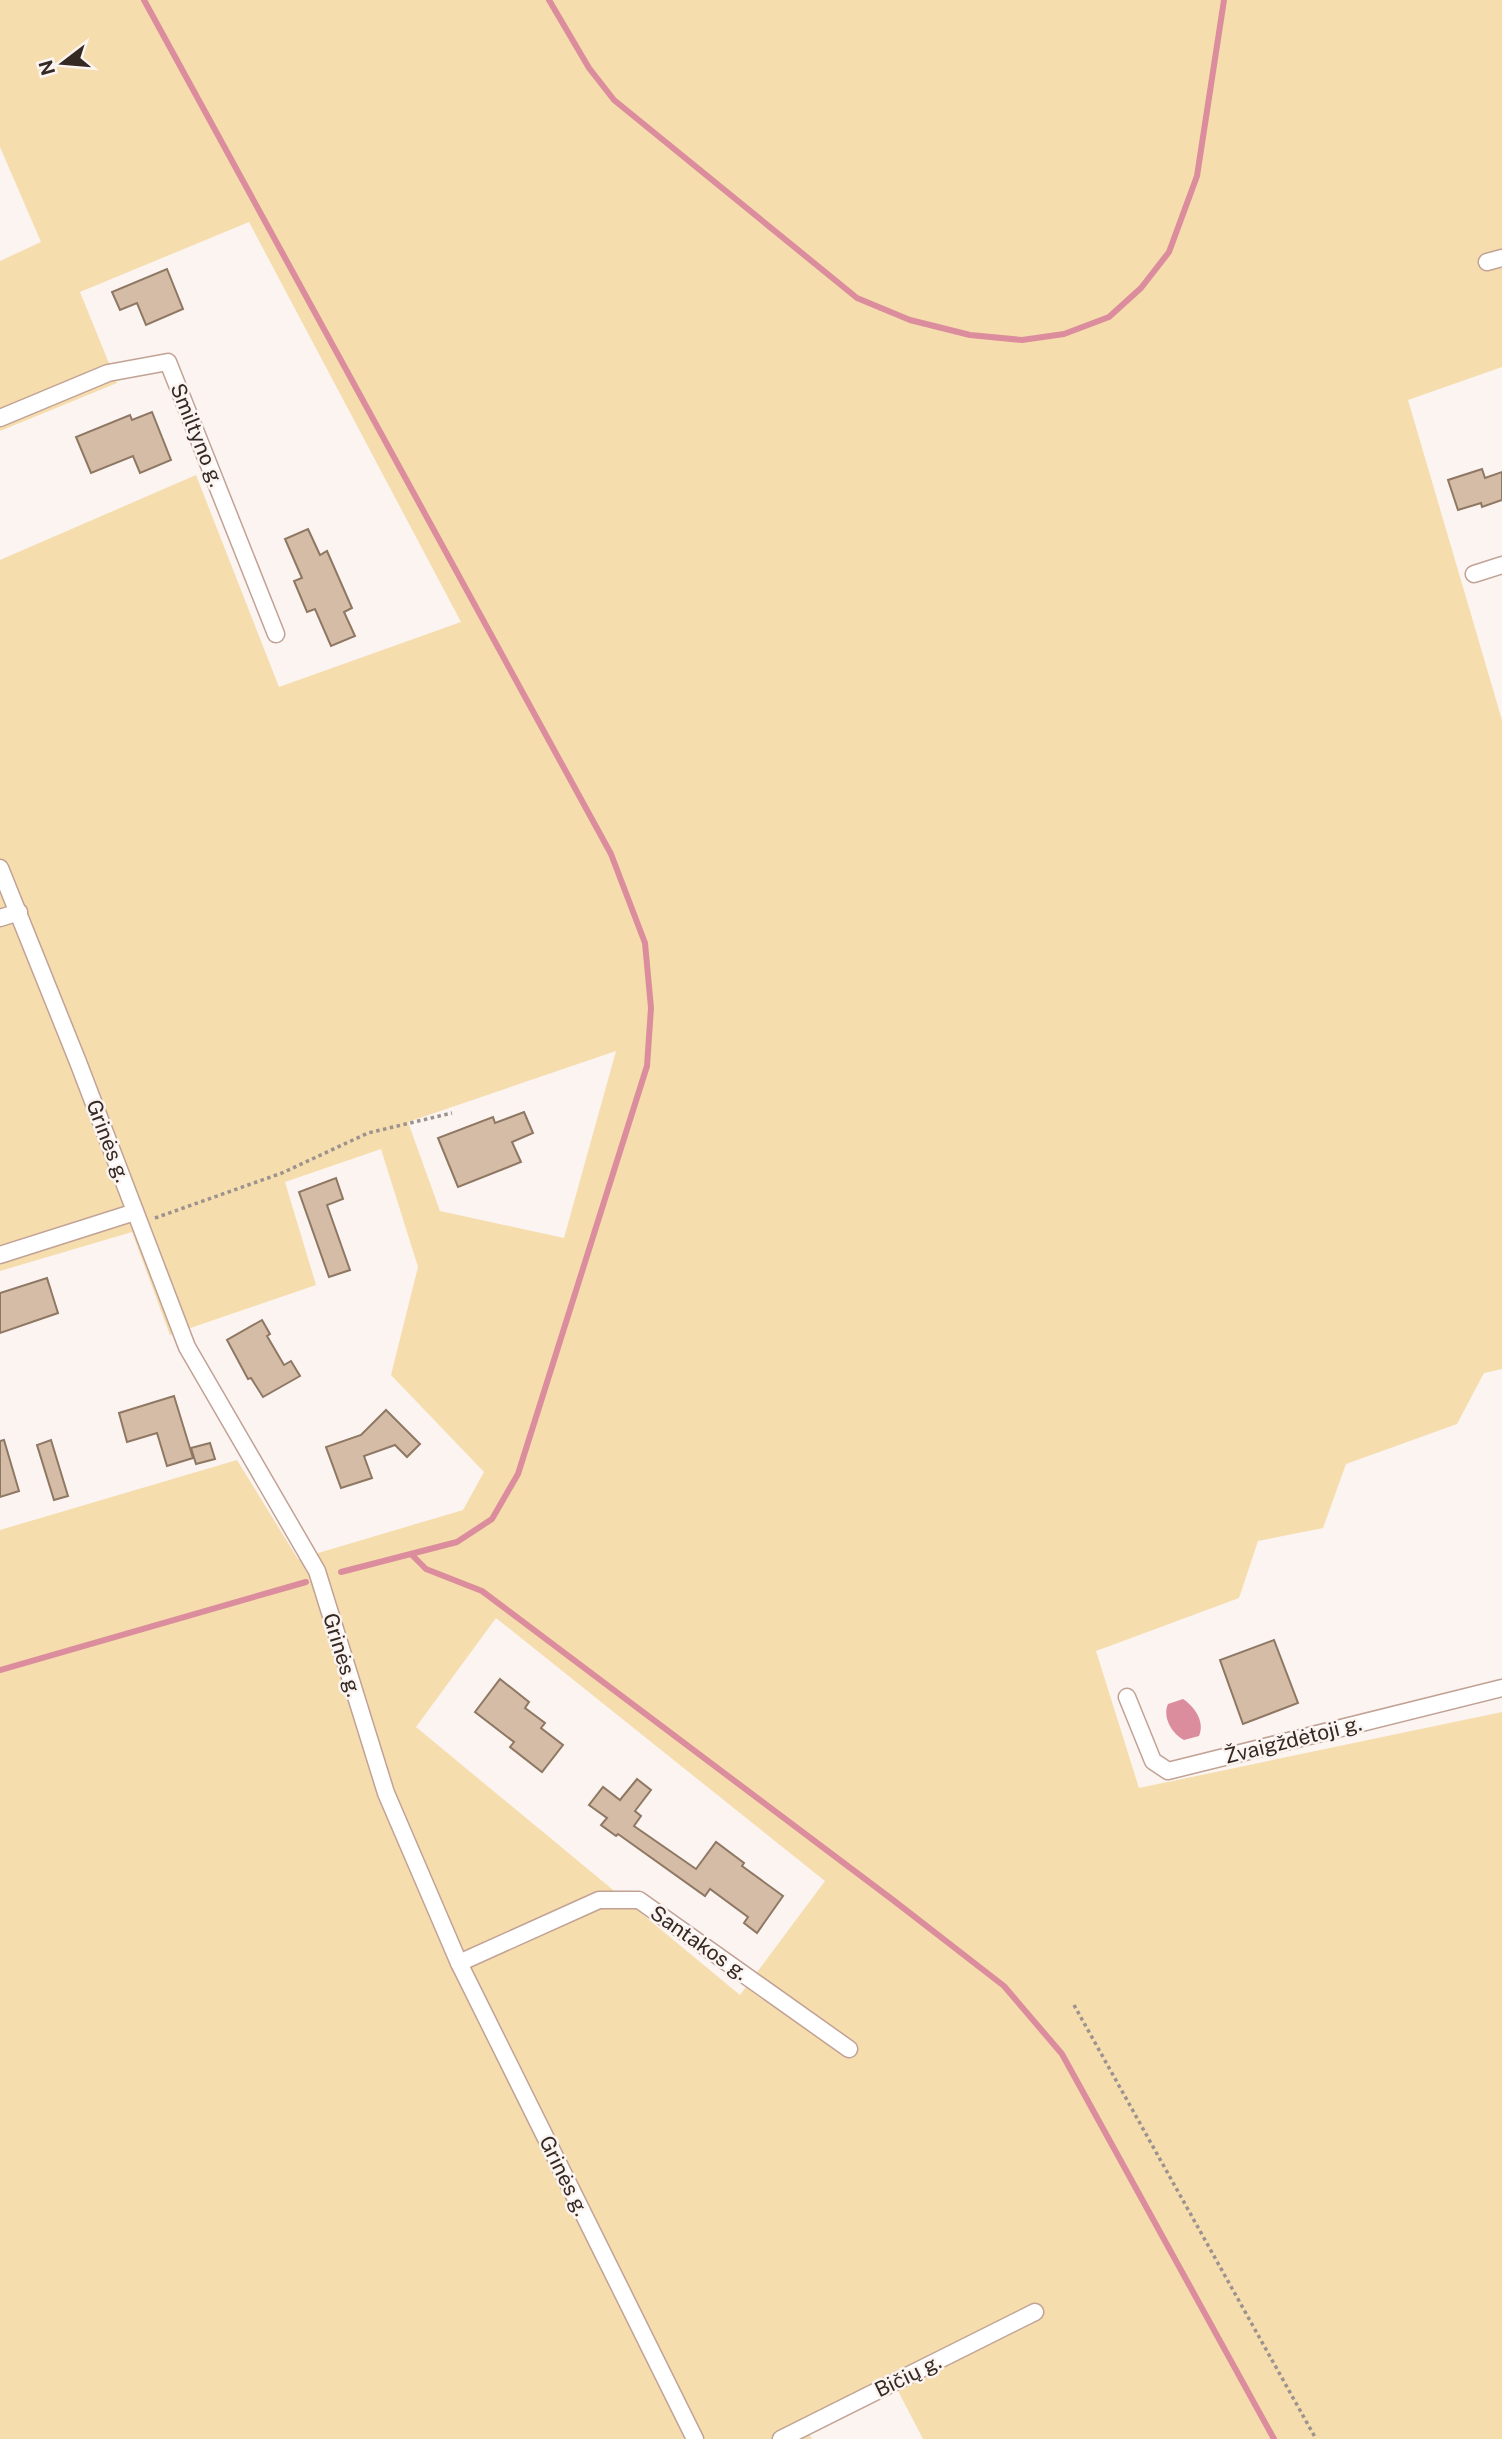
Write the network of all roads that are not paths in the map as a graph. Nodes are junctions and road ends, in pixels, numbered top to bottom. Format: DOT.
graph roads {
  1 [pos="0,418"];
  2 [pos="1502,565"];
  3 [pos="1474,574"];
  4 [pos="276,634"];
  5 [pos="0,868"];
  6 [pos="19,912"];
  7 [pos="0,918"];
  8 [pos="138,1218"];
  9 [pos="0,1255"];
  10 [pos="1502,1688"];
  11 [pos="1127,1697"];
  12 [pos="459,1963"];
  13 [pos="849,2049"];
  14 [pos="1035,2312"];
  15 [pos="695,2439"];
  16 [pos="780,2439"];
  1 -- 4 [label="street, Smiltyno g."];
  2 -- 3 [label="street"];
  5 -- 6 [label="street, Grinės g."];
  6 -- 7 [label="street"];
  6 -- 8 [label="street, Grinės g."];
  8 -- 9 [label="street"];
  8 -- 12 [label="street, Grinės g."];
  10 -- 11 [label="street, Žvaigždėtoji g."];
  12 -- 13 [label="street, Santakos g."];
  12 -- 15 [label="street, Grinės g."];
  14 -- 16 [label="street, Bičių g."];
}
